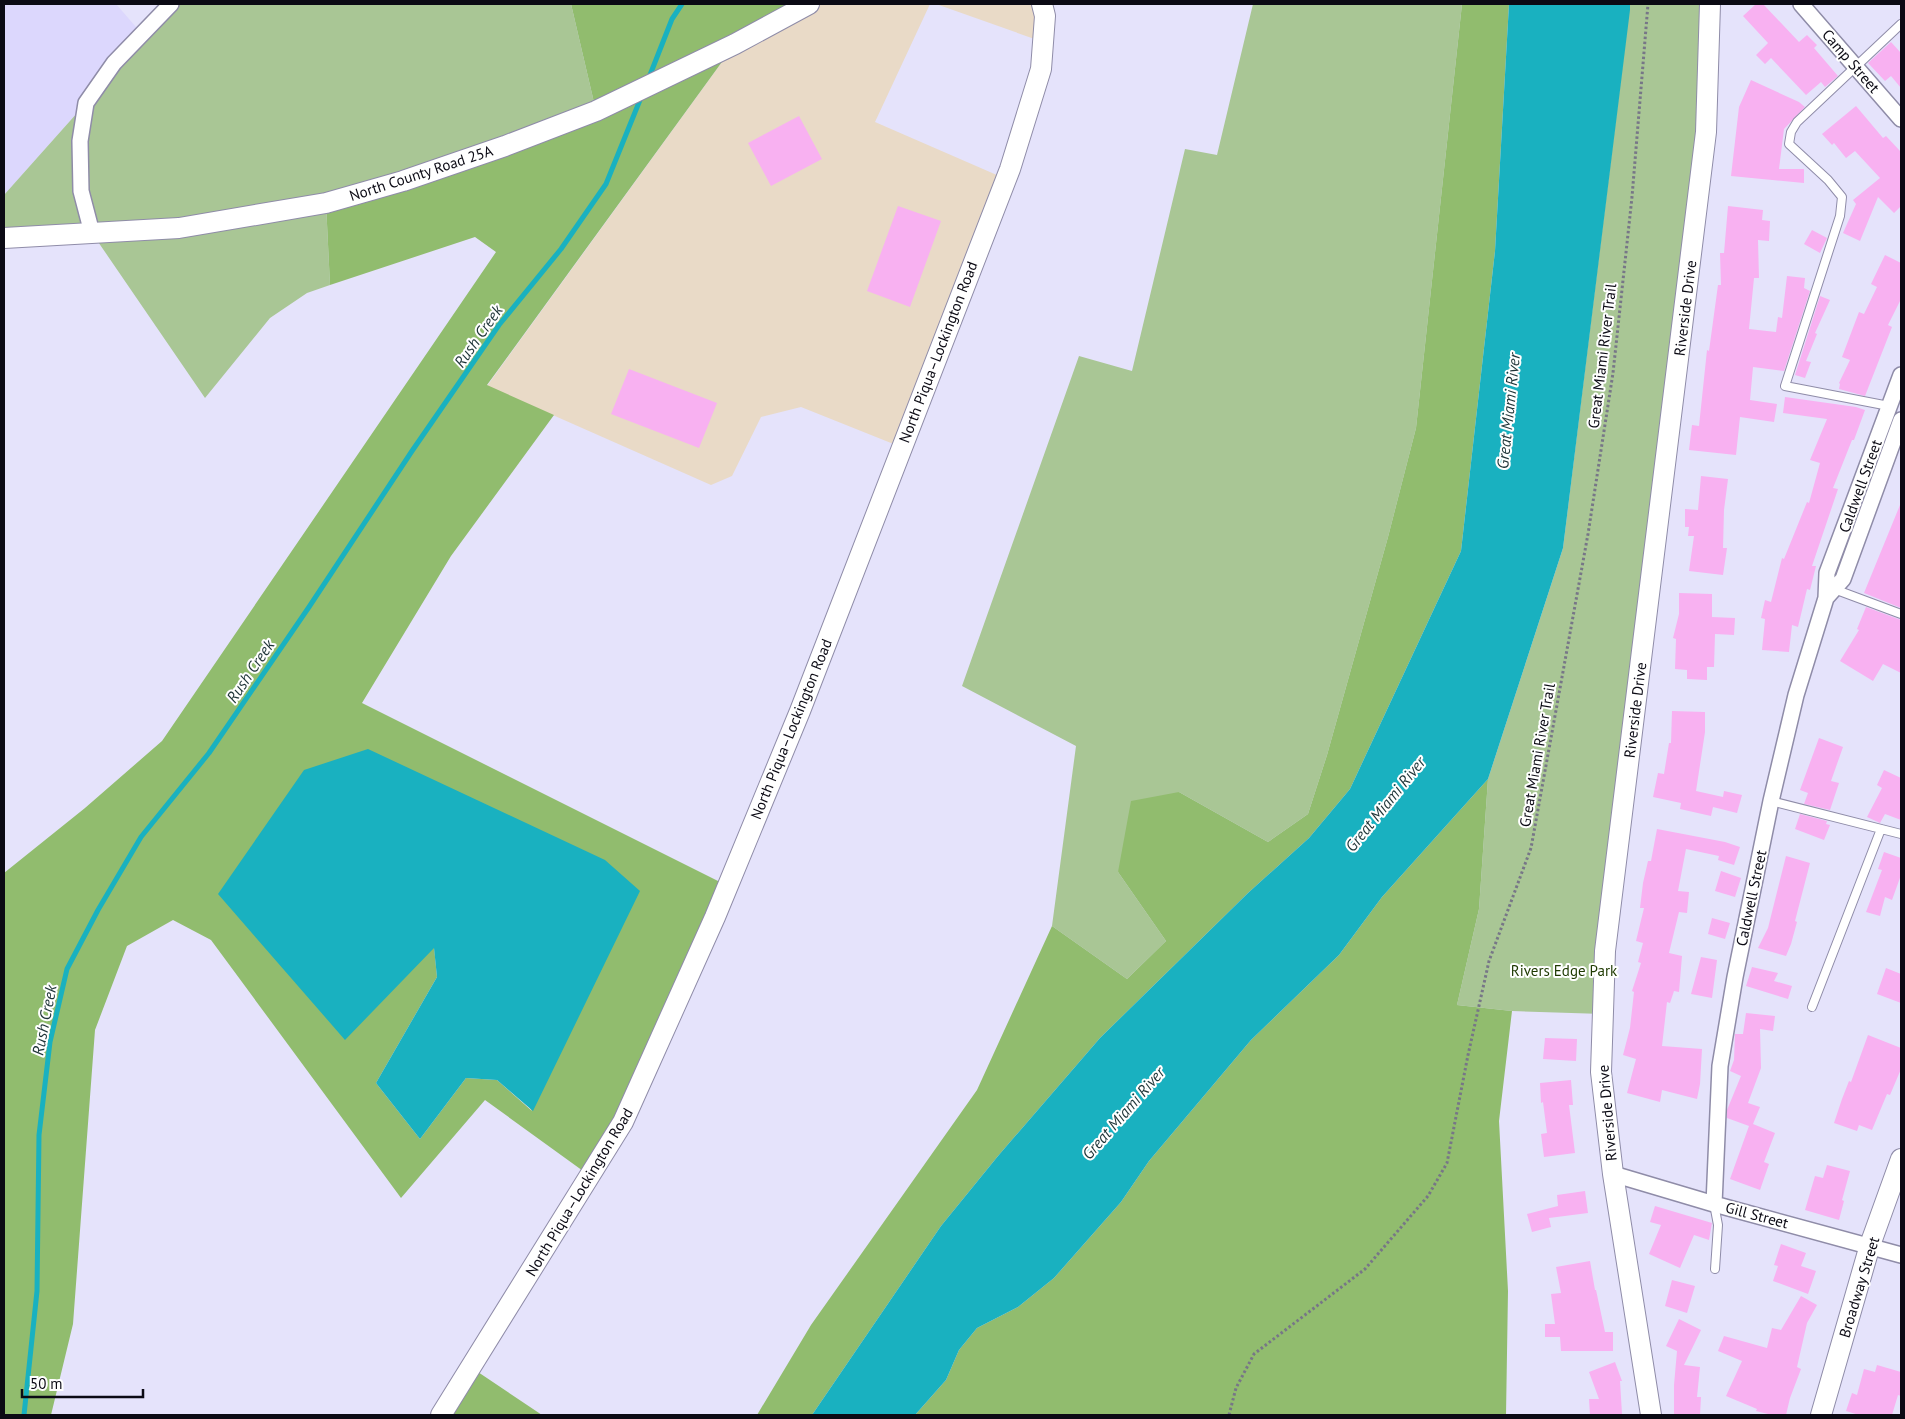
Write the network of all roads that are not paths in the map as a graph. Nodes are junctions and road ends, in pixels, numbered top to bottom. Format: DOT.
graph roads {
  1 [pos="171,4"];
  2 [pos="809,4"];
  3 [pos="1042,4"];
  4 [pos="1710,4"];
  5 [pos="1801,4"];
  6 [pos="1901,24"];
  7 [pos="1856,66"];
  8 [pos="1901,119"];
  9 [pos="92,233"];
  10 [pos="4,238"];
  11 [pos="1901,375"];
  12 [pos="1895,408"];
  13 [pos="1901,420"];
  14 [pos="1868,463"];
  15 [pos="1883,468"];
  16 [pos="1830,593"];
  17 [pos="1901,614"];
  18 [pos="1771,801"];
  19 [pos="1881,829"];
  20 [pos="1901,834"];
  21 [pos="1812,1007"];
  22 [pos="1901,1160"];
  23 [pos="1613,1174"];
  24 [pos="1714,1204"];
  25 [pos="1870,1245"];
  26 [pos="1901,1254"];
  27 [pos="1715,1269"];
  28 [pos="441,1415"];
  29 [pos="1649,1415"];
  30 [pos="1821,1415"];
  1 -- 9 [label="street"];
  2 -- 9 [label="main road, North County Road 25A"];
  3 -- 28 [label="main road, North Piqua–Lockington Road"];
  4 -- 23 [label="main road, Riverside Drive"];
  5 -- 7 [label="street, Camp Street"];
  6 -- 7 [label="lane"];
  7 -- 8 [label="street, Camp Street"];
  7 -- 12 [label="lane"];
  9 -- 10 [label="main road, North County Road 25A"];
  11 -- 12 [label="street, Caldwell Street"];
  12 -- 14 [label="street, Caldwell Street"];
  13 -- 15 [label="street, Caldwell Street"];
  14 -- 15 [label="street"];
  14 -- 16 [label="street, Caldwell Street"];
  15 -- 16 [label="street, Caldwell Street"];
  16 -- 17 [label="lane"];
  16 -- 18 [label="street, Caldwell Street"];
  18 -- 19 [label="lane"];
  18 -- 24 [label="street, Caldwell Street"];
  19 -- 20 [label="lane"];
  19 -- 21 [label="lane"];
  22 -- 25 [label="main road, Broadway Street"];
  23 -- 24 [label="street, Gill Street"];
  23 -- 29 [label="main road, Riverside Drive"];
  24 -- 25 [label="street, Gill Street"];
  24 -- 27 [label="lane"];
  25 -- 26 [label="street, Gill Street"];
  25 -- 30 [label="main road, Broadway Street"];
}
